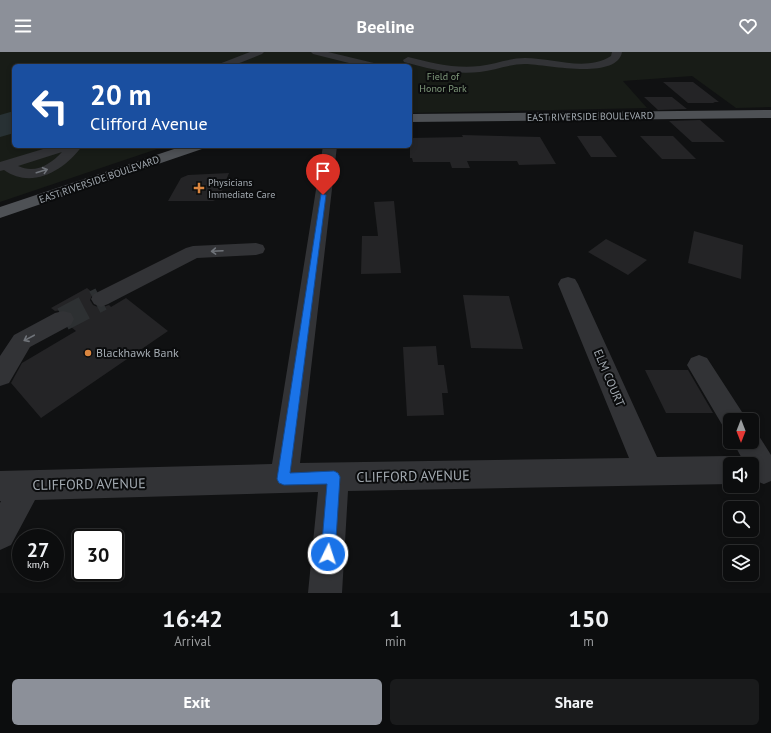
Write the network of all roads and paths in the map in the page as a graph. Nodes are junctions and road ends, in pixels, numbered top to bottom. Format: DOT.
graph roads {
  1 [pos="259,52"];
  2 [pos="316,52"];
  3 [pos="613,52"];
  4 [pos="618,52"];
  5 [pos="424,53"];
  6 [pos="338,57"];
  7 [pos="325,63"];
  8 [pos="228,64"];
  9 [pos="366,64"];
  10 [pos="771,114"];
  11 [pos="412,118"];
  12 [pos="61,148"];
  13 [pos="73,148"];
  14 [pos="191,148"];
  15 [pos="330,148"];
  16 [pos="3,166"];
  17 [pos="0,213"];
  18 [pos="256,249"];
  19 [pos="568,284"];
  20 [pos="101,300"];
  21 [pos="63,319"];
  22 [pos="699,365"];
  23 [pos="0,376"];
  24 [pos="730,413"];
  25 [pos="752,449"];
  26 [pos="723,470"];
  27 [pos="765,470"];
  28 [pos="650,472"];
  29 [pos="334,477"];
  30 [pos="284,479"];
  31 [pos="13,486"];
  32 [pos="0,534"];
  33 [pos="325,593"];
  1 -- 8 [label="street"];
  2 -- 6 [label="street"];
  3 -- 4 [label="street"];
  4 -- 5 [label="street"];
  6 -- 7 [label="street"];
  6 -- 9 [label="street"];
  10 -- 11 [label="main road, EAST RIVERSIDE BOULEVARD"];
  12 -- 16 [label="street"];
  16 -- 13 [label="street, one-way"];
  14 -- 17 [label="main road, EAST RIVERSIDE BOULEVARD"];
  15 -- 30 [label="street"];
  18 -- 20 [label="street, one-way"];
  19 -- 28 [label="street, ELM COURT"];
  21 -- 23 [label="street, one-way"];
  22 -- 24 [label="street"];
  25 -- 27 [label="street"];
  26 -- 28 [label="street, CLIFFORD AVENUE"];
  28 -- 29 [label="street, CLIFFORD AVENUE"];
  29 -- 30 [label="street, CLIFFORD AVENUE"];
  29 -- 33 [label="street"];
  30 -- 31 [label="street, CLIFFORD AVENUE"];
  31 -- 32 [label="street"];
}
